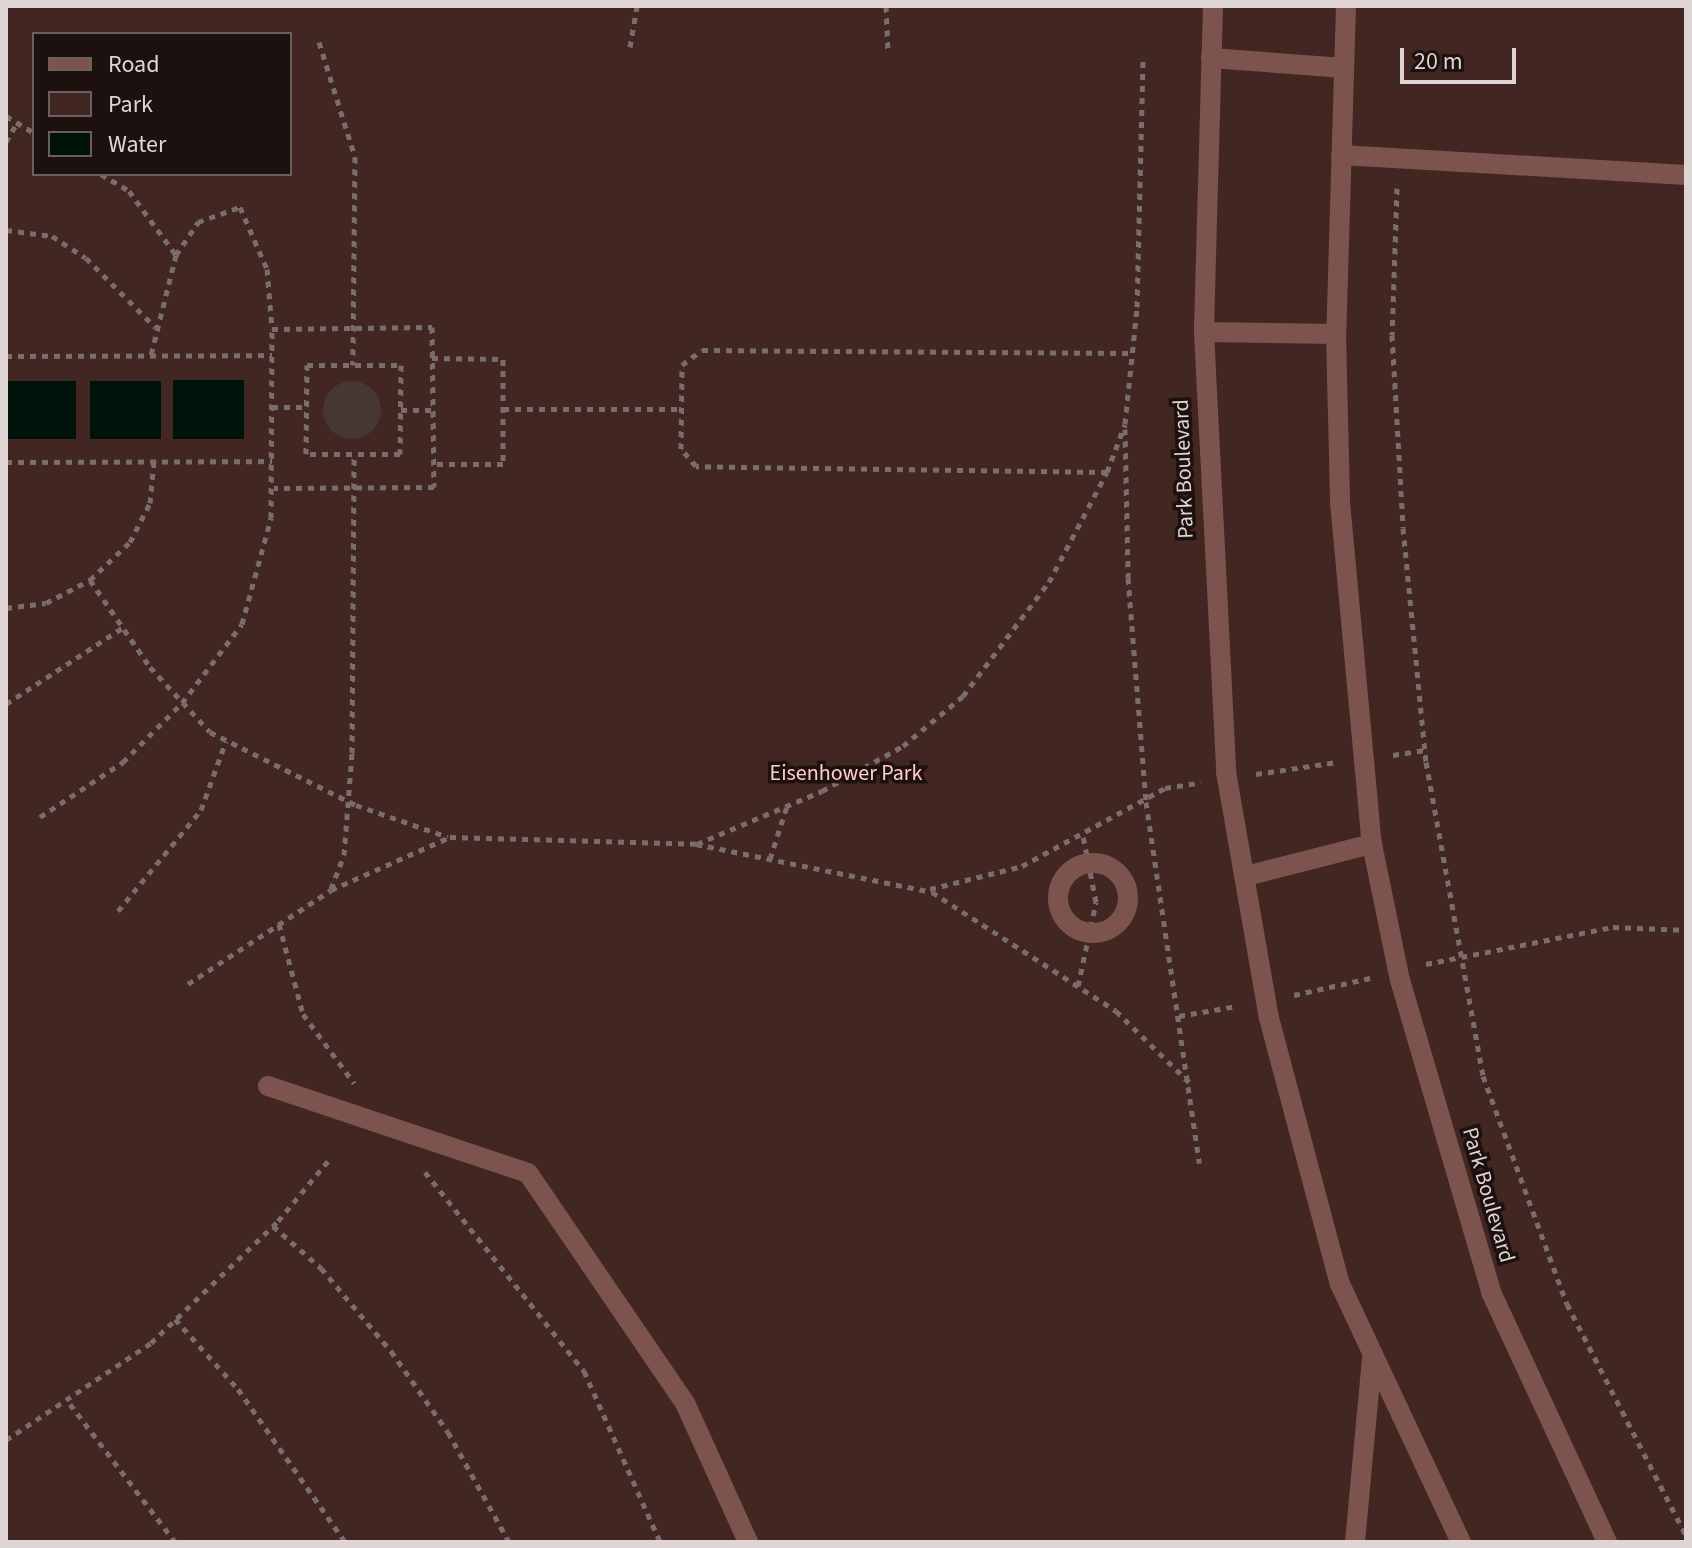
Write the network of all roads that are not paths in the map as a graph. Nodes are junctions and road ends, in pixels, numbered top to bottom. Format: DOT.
graph roads {
  1 [pos="1213,6"];
  2 [pos="1346,6"];
  3 [pos="1211,58"];
  4 [pos="1344,68"];
  5 [pos="1341,155"];
  6 [pos="1686,175"];
  7 [pos="1204,332"];
  8 [pos="1336,334"];
  9 [pos="1372,844"];
  10 [pos="1246,876"];
  11 [pos="1089,933"];
  12 [pos="268,1086"];
  13 [pos="1372,1357"];
  14 [pos="748,1542"];
  15 [pos="1355,1542"];
  16 [pos="1461,1542"];
  17 [pos="1607,1542"];
  1 -- 3 [label="street, Park Boulevard"];
  2 -- 4 [label="street, Park Boulevard"];
  3 -- 4 [label="street"];
  3 -- 7 [label="street, Park Boulevard"];
  4 -- 5 [label="street, Park Boulevard"];
  5 -- 6 [label="street"];
  5 -- 8 [label="street, Park Boulevard"];
  7 -- 8 [label="street"];
  7 -- 10 [label="street, Park Boulevard"];
  8 -- 9 [label="street, Park Boulevard"];
  9 -- 10 [label="street"];
  9 -- 17 [label="street, Park Boulevard"];
  10 -- 13 [label="street, Park Boulevard"];
  11 -- 11 [label="street"];
  12 -- 14 [label="street"];
  13 -- 15 [label="street"];
  13 -- 16 [label="street, Park Boulevard"];
}
